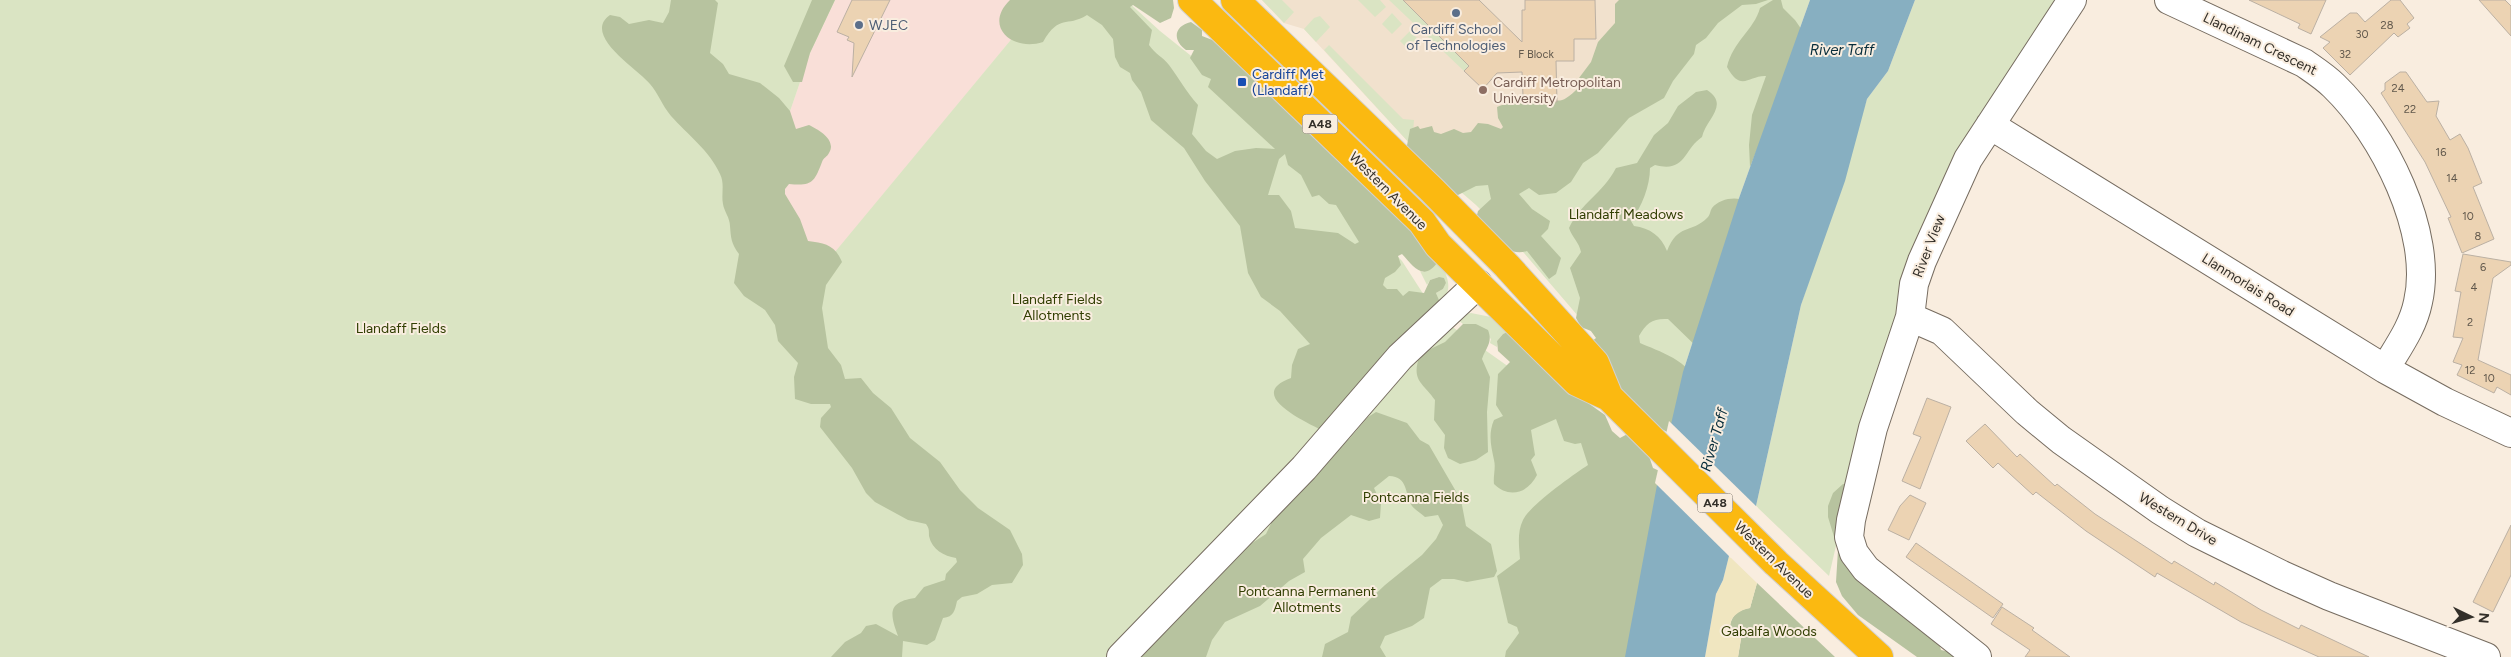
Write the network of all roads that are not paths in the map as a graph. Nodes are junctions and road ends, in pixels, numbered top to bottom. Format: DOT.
graph roads {
  1 [pos="1192,0"];
  2 [pos="1236,0"];
  3 [pos="2072,0"];
  4 [pos="2169,0"];
  5 [pos="1990,125"];
  6 [pos="1478,284"];
  7 [pos="1910,317"];
  8 [pos="2385,369"];
  9 [pos="1609,397"];
  10 [pos="2511,433"];
  11 [pos="1121,657"];
  12 [pos="1878,657"];
  13 [pos="1977,657"];
  14 [pos="2486,657"];
  1 -- 6 [label="highway, Western Avenue / A48"];
  2 -- 9 [label="highway, Western Avenue / A48"];
  3 -- 5 [label="street, River View"];
  4 -- 8 [label="street, Llandinam Crescent"];
  5 -- 7 [label="street, River View"];
  5 -- 8 [label="street, Llanmorlais Road"];
  6 -- 9 [label="highway, Western Avenue / A48"];
  6 -- 11 [label="street"];
  7 -- 13 [label="street, River View"];
  7 -- 14 [label="street, Western Drive"];
  8 -- 10 [label="street, Llanmorlais Road"];
  9 -- 12 [label="highway, Western Avenue / A48"];
}
